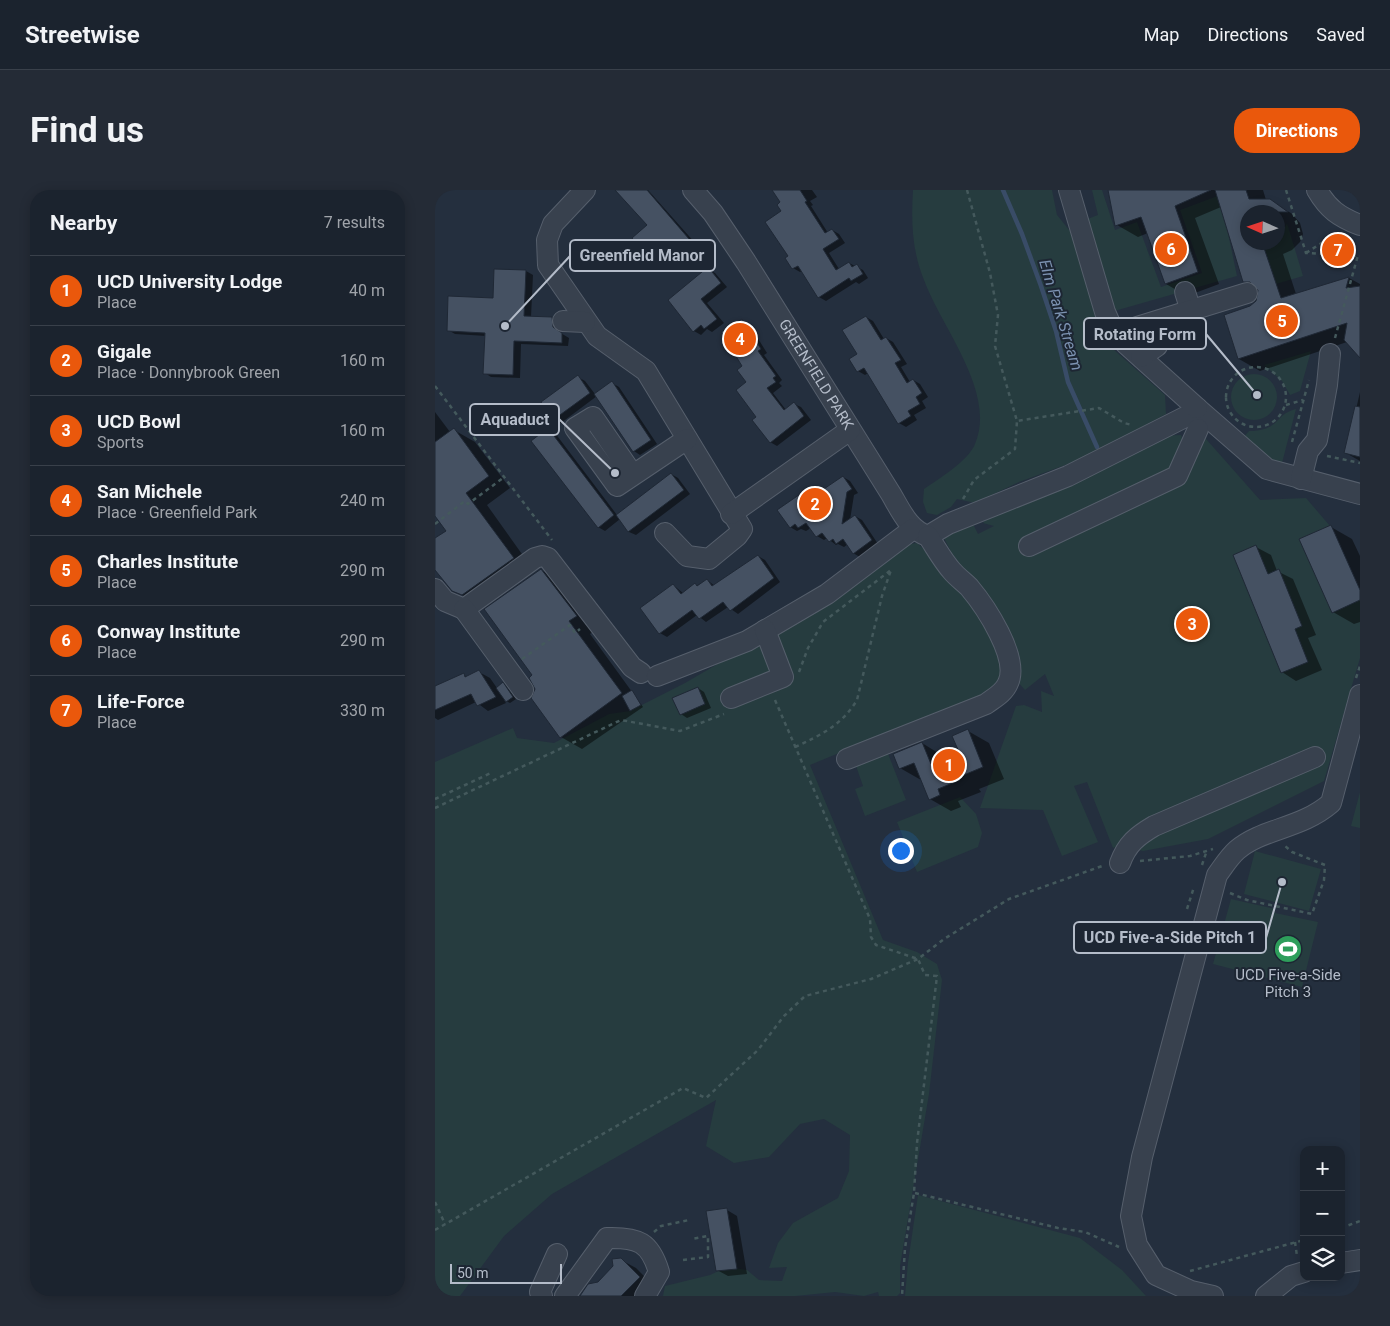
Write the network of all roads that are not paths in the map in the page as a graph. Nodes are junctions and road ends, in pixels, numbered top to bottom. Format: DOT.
graph roads {
  1 [pos="585,190"];
  2 [pos="693,190"];
  3 [pos="1069,190"];
  4 [pos="1317,190"];
  5 [pos="1354,222"];
  6 [pos="1185,292"];
  7 [pos="1247,293"];
  8 [pos="1191,311"];
  9 [pos="563,321"];
  10 [pos="585,322"];
  11 [pos="1123,341"];
  12 [pos="1157,346"];
  13 [pos="1330,354"];
  14 [pos="1141,357"];
  15 [pos="1197,408"];
  16 [pos="1198,429"];
  17 [pos="849,430"];
  18 [pos="687,439"];
  19 [pos="633,475"];
  20 [pos="1301,479"];
  21 [pos="1360,494"];
  22 [pos="731,514"];
  23 [pos="921,532"];
  24 [pos="665,534"];
  25 [pos="1029,546"];
  26 [pos="435,589"];
  27 [pos="464,609"];
  28 [pos="765,630"];
  29 [pos="523,690"];
  30 [pos="1360,695"];
  31 [pos="731,704"];
  32 [pos="1315,757"];
  33 [pos="847,759"];
  34 [pos="1120,862"];
  35 [pos="557,1254"];
  36 [pos="1360,1260"];
  37 [pos="1345,1262"];
  38 [pos="1300,1273"];
  39 [pos="543,1296"];
  40 [pos="565,1296"];
  41 [pos="645,1296"];
  42 [pos="1213,1296"];
  43 [pos="1266,1296"];
  1 -- 10 [label="street"];
  2 -- 17 [label="street, GREENFIELD PARK"];
  3 -- 11 [label="street"];
  4 -- 5 [label="street"];
  6 -- 8 [label="street"];
  7 -- 8 [label="street"];
  8 -- 11 [label="street"];
  9 -- 10 [label="street"];
  10 -- 18 [label="street"];
  11 -- 14 [label="street"];
  12 -- 14 [label="street"];
  13 -- 20 [label="street"];
  14 -- 15 [label="street"];
  15 -- 20 [label="street"];
  15 -- 23 [label="street"];
  16 -- 25 [label="street"];
  17 -- 22 [label="street"];
  17 -- 23 [label="street, GREENFIELD PARK"];
  18 -- 19 [label="street"];
  18 -- 22 [label="street"];
  20 -- 21 [label="street"];
  22 -- 24 [label="street"];
  23 -- 28 [label="street"];
  23 -- 33 [label="street, GREENFIELD PARK"];
  26 -- 27 [label="street"];
  27 -- 28 [label="street"];
  27 -- 29 [label="street"];
  28 -- 31 [label="street"];
  30 -- 42 [label="street"];
  32 -- 34 [label="street"];
  35 -- 39 [label="street"];
  36 -- 37 [label="street"];
  38 -- 43 [label="street"];
  40 -- 41 [label="street"];
}
